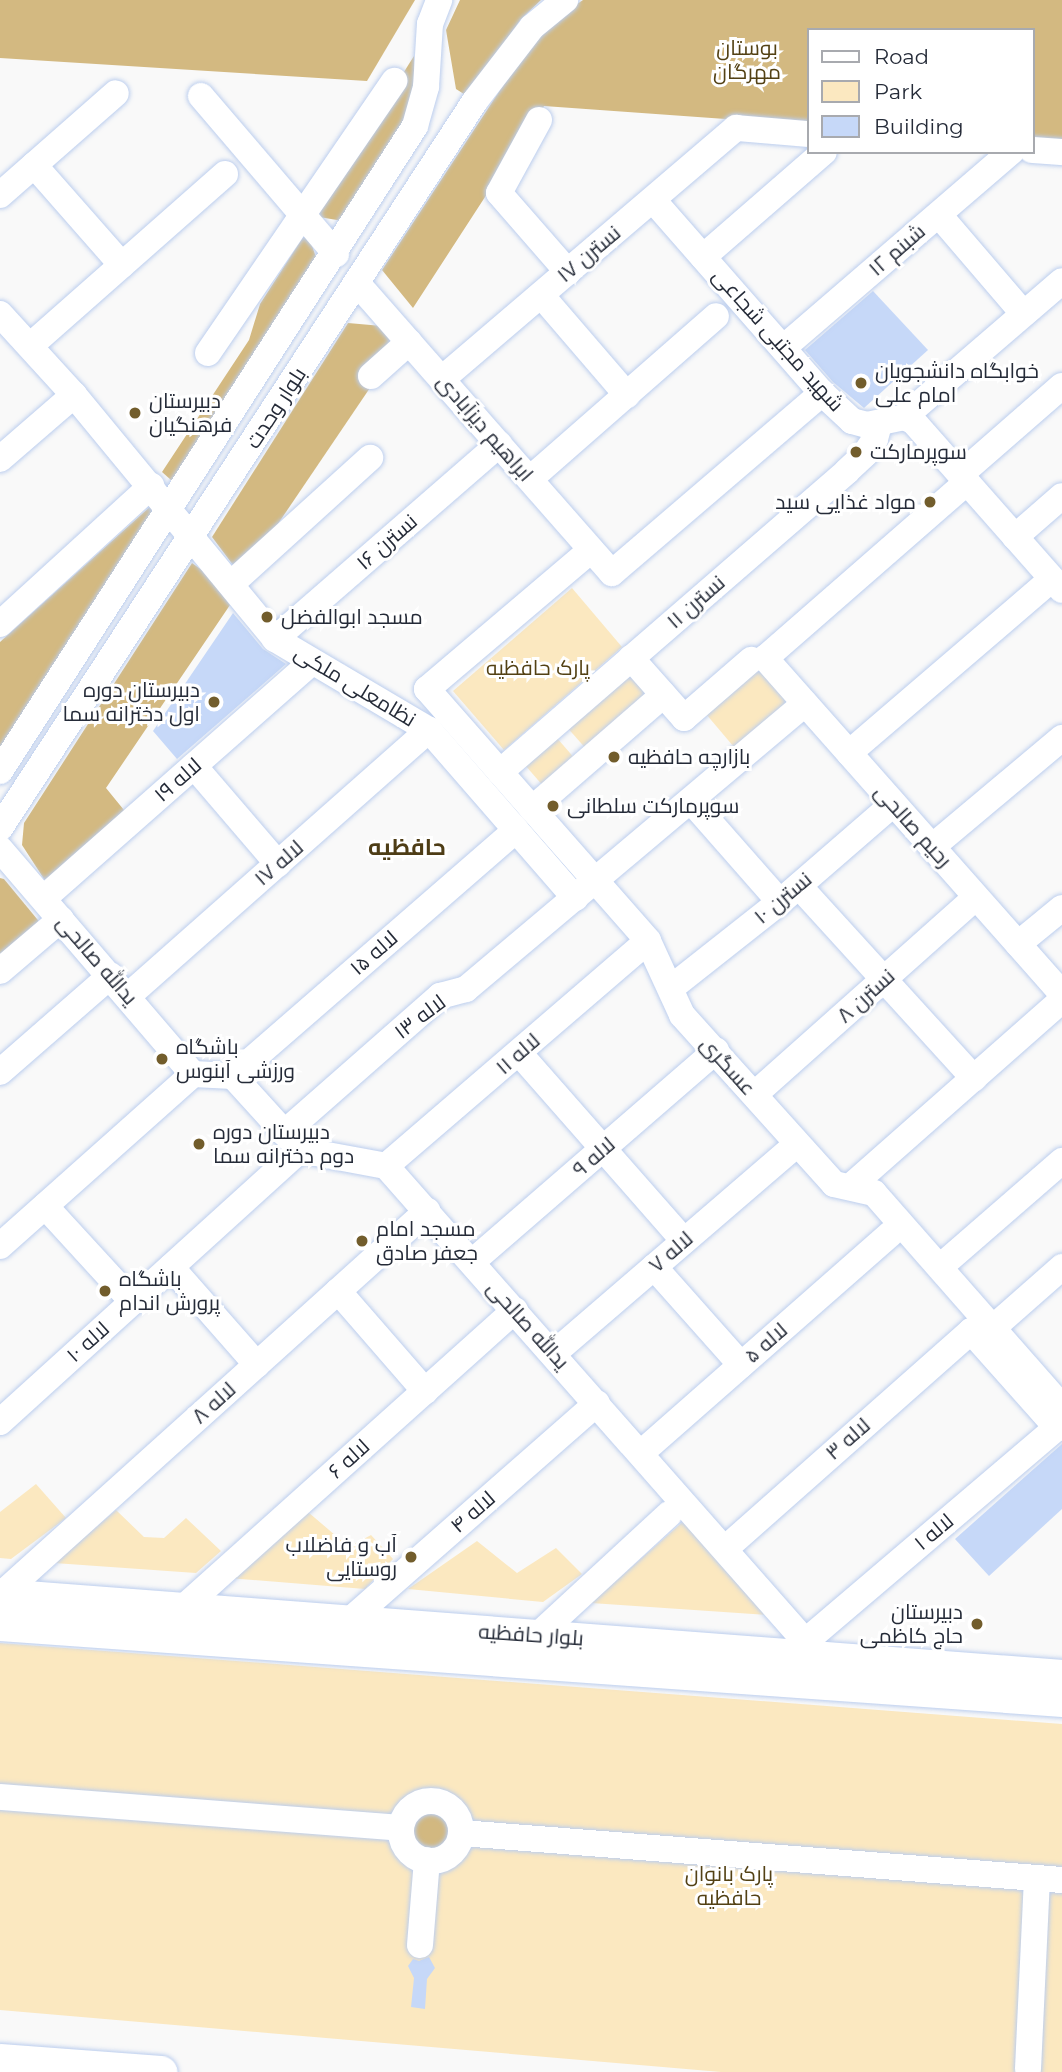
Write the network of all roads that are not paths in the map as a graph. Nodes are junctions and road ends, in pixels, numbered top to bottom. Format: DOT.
graph roads {
  1 [pos="439,0"];
  2 [pos="565,0"];
  3 [pos="394,81"];
  4 [pos="116,93"];
  5 [pos="201,96"];
  6 [pos="539,120"];
  7 [pos="806,134"];
  8 [pos="1034,150"];
  9 [pos="1062,152"];
  10 [pos="822,154"];
  11 [pos="1009,154"];
  12 [pos="34,165"];
  13 [pos="225,174"];
  14 [pos="0,195"];
  15 [pos="653,200"];
  16 [pos="304,215"];
  17 [pos="939,215"];
  18 [pos="336,254"];
  19 [pos="703,257"];
  20 [pos="122,265"];
  21 [pos="568,272"];
  22 [pos="1062,281"];
  23 [pos="357,283"];
  24 [pos="541,295"];
  25 [pos="0,314"];
  26 [pos="1024,314"];
  27 [pos="716,316"];
  28 [pos="409,342"];
  29 [pos="30,346"];
  30 [pos="783,348"];
  31 [pos="208,353"];
  32 [pos="371,376"];
  33 [pos="442,379"];
  34 [pos="1062,386"];
  35 [pos="822,393"];
  36 [pos="74,395"];
  37 [pos="627,396"];
  38 [pos="904,417"];
  39 [pos="879,424"];
  40 [pos="499,444"];
  41 [pos="370,458"];
  42 [pos="0,459"];
  43 [pos="964,478"];
  44 [pos="530,480"];
  45 [pos="151,486"];
  46 [pos="1062,495"];
  47 [pos="169,509"];
  48 [pos="193,537"];
  49 [pos="1015,537"];
  50 [pos="591,550"];
  51 [pos="231,584"];
  52 [pos="1057,584"];
  53 [pos="0,624"];
  54 [pos="275,639"];
  55 [pos="631,658"];
  56 [pos="758,659"];
  57 [pos="312,662"];
  58 [pos="663,695"];
  59 [pos="805,704"];
  60 [pos="429,730"];
  61 [pos="1062,738"];
  62 [pos="849,752"];
  63 [pos="194,766"];
  64 [pos="0,771"];
  65 [pos="503,788"];
  66 [pos="692,802"];
  67 [pos="893,804"];
  68 [pos="524,819"];
  69 [pos="0,828"];
  70 [pos="932,847"];
  71 [pos="0,849"];
  72 [pos="278,864"];
  73 [pos="584,889"];
  74 [pos="789,894"];
  75 [pos="976,897"];
  76 [pos="44,898"];
  77 [pos="1062,908"];
  78 [pos="61,919"];
  79 [pos="648,941"];
  80 [pos="1018,944"];
  81 [pos="0,971"];
  82 [pos="111,975"];
  83 [pos="885,980"];
  84 [pos="671,988"];
  85 [pos="1062,994"];
  86 [pos="128,996"];
  87 [pos="1062,1000"];
  88 [pos="716,1051"];
  89 [pos="519,1053"];
  90 [pos="0,1072"];
  91 [pos="193,1073"];
  92 [pos="233,1076"];
  93 [pos="974,1078"];
  94 [pos="755,1094"];
  95 [pos="292,1141"];
  96 [pos="603,1149"];
  97 [pos="789,1151"];
  98 [pos="1062,1161"];
  99 [pos="386,1166"];
  100 [pos="850,1186"];
  101 [pos="45,1206"];
  102 [pos="427,1212"];
  103 [pos="890,1234"];
  104 [pos="684,1241"];
  105 [pos="0,1246"];
  106 [pos="472,1262"];
  107 [pos="171,1267"];
  108 [pos="654,1267"];
  109 [pos="940,1267"];
  110 [pos="1062,1267"];
  111 [pos="338,1291"];
  112 [pos="133,1302"];
  113 [pos="515,1310"];
  114 [pos="982,1329"];
  115 [pos="554,1354"];
  116 [pos="257,1365"];
  117 [pos="740,1365"];
  118 [pos="425,1391"];
  119 [pos="597,1403"];
  120 [pos="1060,1419"];
  121 [pos="0,1422"];
  122 [pos="641,1453"];
  123 [pos="669,1514"];
  124 [pos="726,1548"];
  125 [pos="0,1595"];
  126 [pos="349,1621"];
  127 [pos="182,1623"];
  128 [pos="0,1624"];
  129 [pos="537,1636"];
  130 [pos="814,1660"];
  131 [pos="1062,1676"];
  132 [pos="1062,1700"];
  133 [pos="0,1797"];
  134 [pos="401,1828"];
  135 [pos="461,1833"];
  136 [pos="427,1860"];
  137 [pos="1050,1879"];
  138 [pos="420,1945"];
  139 [pos="0,2060"];
  140 [pos="1028,2069"];
  141 [pos="162,2072"];
  1 -- 18 [label="street, بلوار وحدت"];
  2 -- 23 [label="street, بلوار وحدت"];
  3 -- 16 [label="street"];
  4 -- 12 [label="street"];
  5 -- 16 [label="street"];
  6 -- 21 [label="street"];
  7 -- 15 [label="street, نسترن ۱۷"];
  8 -- 9 [label="street"];
  10 -- 19 [label="street"];
  11 -- 17 [label="street, شبنم ۱۲"];
  12 -- 14 [label="street"];
  12 -- 20 [label="street"];
  13 -- 20 [label="street"];
  15 -- 19 [label="street, شهید مجتبی شجاعی"];
  15 -- 21 [label="street, نسترن ۱۷"];
  16 -- 18 [label="street"];
  16 -- 31 [label="street"];
  17 -- 26 [label="street"];
  17 -- 30 [label="street, شبنم ۱۲"];
  18 -- 47 [label="street, بلوار وحدت"];
  19 -- 30 [label="street, شهید مجتبی شجاعی"];
  20 -- 29 [label="street"];
  21 -- 24 [label="street, نسترن ۱۷"];
  22 -- 26 [label="street"];
  23 -- 28 [label="street, ابراهیم دیزآبادی"];
  23 -- 48 [label="street, بلوار وحدت"];
  24 -- 33 [label="street, نسترن ۱۷"];
  24 -- 37 [label="street"];
  25 -- 29 [label="street, نظامعلی ملکی"];
  26 -- 38 [label="street"];
  27 -- 37 [label="street"];
  28 -- 32 [label="street"];
  28 -- 33 [label="street, ابراهیم دیزآبادی"];
  29 -- 36 [label="street, نظامعلی ملکی"];
  30 -- 35 [label="street, شهید مجتبی شجاعی"];
  33 -- 40 [label="street, ابراهیم دیزآبادی"];
  34 -- 43 [label="street"];
  35 -- 39 [label="street, شهید مجتبی شجاعی"];
  35 -- 50 [label="street, ابراهیم دیزآبادی"];
  36 -- 42 [label="street"];
  36 -- 45 [label="street, نظامعلی ملکی"];
  37 -- 44 [label="street"];
  38 -- 39 [label="street, شهید مجتبی شجاعی"];
  38 -- 43 [label="street"];
  39 -- 55 [label="street, نسترن ۱۱"];
  40 -- 44 [label="street, ابراهیم دیزآبادی"];
  40 -- 54 [label="street, نسترن ۱۶"];
  41 -- 51 [label="street"];
  43 -- 49 [label="street"];
  43 -- 56 [label="street"];
  44 -- 50 [label="street, ابراهیم دیزآبادی"];
  45 -- 47 [label="street, نظامعلی ملکی"];
  45 -- 53 [label="street"];
  46 -- 49 [label="street"];
  47 -- 48 [label="street, نظامعلی ملکی"];
  47 -- 64 [label="street, بلوار وحدت"];
  48 -- 51 [label="street, نظامعلی ملکی"];
  48 -- 69 [label="street, بلوار وحدت"];
  49 -- 52 [label="street"];
  50 -- 65 [label="street"];
  51 -- 54 [label="street, نظامعلی ملکی"];
  52 -- 62 [label="street"];
  54 -- 57 [label="street, نظامعلی ملکی"];
  55 -- 58 [label="street"];
  55 -- 65 [label="street, نسترن ۱۱"];
  56 -- 58 [label="street"];
  56 -- 59 [label="street, رحیم صالحی"];
  57 -- 60 [label="street, نظامعلی ملکی"];
  57 -- 63 [label="street, لاله ۱۹"];
  58 -- 68 [label="street, لاله ۱۵"];
  59 -- 62 [label="street, رحیم صالحی"];
  59 -- 66 [label="street, لاله ۱۳"];
  60 -- 65 [label="street, نظامعلی ملکی"];
  60 -- 72 [label="street, لاله ۱۷"];
  61 -- 70 [label="street"];
  62 -- 67 [label="street, رحیم صالحی"];
  63 -- 72 [label="street"];
  63 -- 76 [label="street, لاله ۱۹"];
  65 -- 68 [label="street, نظامعلی ملکی"];
  66 -- 73 [label="street, لاله ۱۳"];
  66 -- 74 [label="street"];
  67 -- 70 [label="street, رحیم صالحی"];
  67 -- 74 [label="street, نسترن ۱۰"];
  68 -- 73 [label="street, نظامعلی ملکی"];
  68 -- 92 [label="street, لاله ۱۵"];
  70 -- 75 [label="street, رحیم صالحی"];
  71 -- 76 [label="street, یدالله صالحی"];
  72 -- 86 [label="street, لاله ۱۷"];
  73 -- 79 [label="street, عسگری"];
  73 -- 95 [label="street, لاله ۱۳"];
  74 -- 83 [label="street"];
  74 -- 84 [label="street, نسترن ۱۰"];
  75 -- 80 [label="street, رحیم صالحی"];
  75 -- 83 [label="street, نسترن ۸"];
  76 -- 78 [label="street, یدالله صالحی"];
  77 -- 80 [label="street"];
  78 -- 81 [label="street"];
  78 -- 82 [label="street, یدالله صالحی"];
  79 -- 84 [label="street, عسگری"];
  79 -- 89 [label="street, لاله ۱۱"];
  80 -- 85 [label="street, رحیم صالحی"];
  82 -- 86 [label="street, یدالله صالحی"];
  82 -- 90 [label="street"];
  83 -- 93 [label="street"];
  83 -- 94 [label="street, نسترن ۸"];
  84 -- 88 [label="street, عسگری"];
  86 -- 91 [label="street, یدالله صالحی"];
  87 -- 93 [label="street"];
  88 -- 94 [label="street, عسگری"];
  88 -- 96 [label="street, لاله ۹"];
  89 -- 96 [label="street"];
  89 -- 99 [label="street, لاله ۱۱"];
  91 -- 92 [label="street"];
  91 -- 101 [label="street"];
  92 -- 95 [label="street"];
  93 -- 100 [label="street"];
  94 -- 100 [label="street, عسگری"];
  95 -- 99 [label="street"];
  95 -- 107 [label="street, لاله ۱۰"];
  96 -- 104 [label="street"];
  96 -- 106 [label="street, لاله ۹"];
  97 -- 104 [label="street, لاله ۷"];
  98 -- 109 [label="street"];
  99 -- 102 [label="street, یدالله صالحی"];
  100 -- 109 [label="street, عسگری"];
  101 -- 105 [label="street"];
  101 -- 112 [label="street"];
  102 -- 106 [label="street, یدالله صالحی"];
  102 -- 111 [label="street, لاله ۸"];
  103 -- 117 [label="street, لاله ۵"];
  104 -- 108 [label="street, لاله ۷"];
  106 -- 113 [label="street, یدالله صالحی"];
  107 -- 112 [label="street, لاله ۱۰"];
  107 -- 116 [label="street"];
  108 -- 115 [label="street, لاله ۷"];
  108 -- 117 [label="street"];
  109 -- 114 [label="street, عسگری"];
  110 -- 114 [label="street, لاله ۳"];
  111 -- 116 [label="street, لاله ۸"];
  111 -- 118 [label="street"];
  112 -- 121 [label="street, لاله ۱۰"];
  113 -- 115 [label="street, یدالله صالحی"];
  113 -- 118 [label="street, لاله ۶"];
  114 -- 120 [label="street, عسگری"];
  114 -- 124 [label="street, لاله ۳"];
  115 -- 119 [label="street, یدالله صالحی"];
  116 -- 125 [label="street, لاله ۸"];
  117 -- 122 [label="street, لاله ۵"];
  118 -- 127 [label="street, لاله ۶"];
  119 -- 122 [label="street, یدالله صالحی"];
  119 -- 126 [label="street, لاله ۴"];
  120 -- 130 [label="street, لاله ۱"];
  122 -- 124 [label="street, یدالله صالحی"];
  123 -- 129 [label="street"];
  124 -- 130 [label="street, یدالله صالحی"];
  125 -- 127 [label="main road, بلوار حافظیه"];
  126 -- 127 [label="main road, بلوار حافظیه"];
  126 -- 129 [label="main road, بلوار حافظیه"];
  127 -- 128 [label="main road, بلوار حافظیه"];
  127 -- 130 [label="main road, بلوار حافظیه"];
  129 -- 130 [label="main road, بلوار حافظیه"];
  130 -- 131 [label="main road, بلوار حافظیه"];
  130 -- 132 [label="main road, بلوار حافظیه"];
  133 -- 134 [label="street"];
  134 -- 135 [label="street"];
  134 -- 136 [label="street"];
  135 -- 136 [label="street"];
  135 -- 137 [label="street"];
  136 -- 138 [label="street"];
  137 -- 140 [label="street"];
  139 -- 141 [label="main road"];
}
